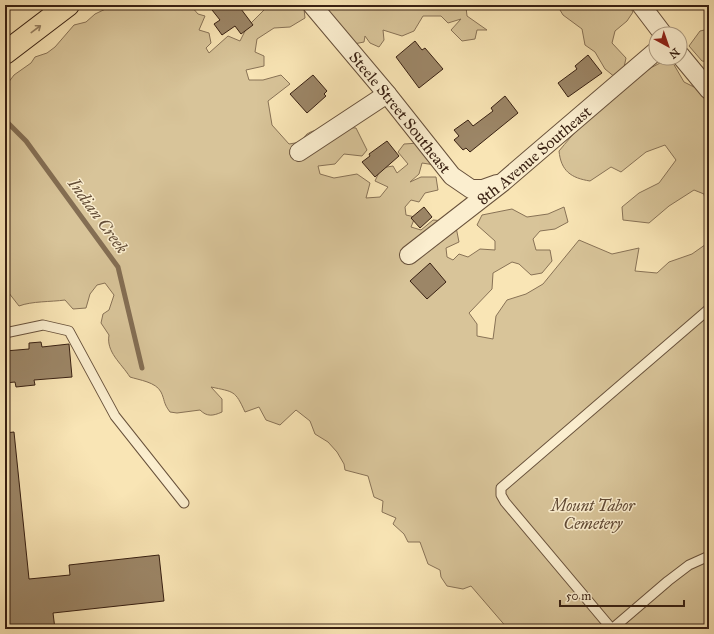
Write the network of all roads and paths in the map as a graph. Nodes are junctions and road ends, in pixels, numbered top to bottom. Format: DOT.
graph roads {
  1 [pos="68,5"];
  2 [pos="312,5"];
  3 [pos="641,5"];
  4 [pos="657,26"];
  5 [pos="5,53"];
  6 [pos="648,58"];
  7 [pos="688,65"];
  8 [pos="709,90"];
  9 [pos="387,94"];
  10 [pos="299,152"];
  11 [pos="503,182"];
  12 [pos="409,256"];
  13 [pos="709,309"];
  14 [pos="5,332"];
  15 [pos="184,503"];
  16 [pos="709,556"];
  17 [pos="611,629"];
  5 -- 1 [label="highway, one-way"];
  2 -- 9 [label="street, Steele Street Southeast"];
  3 -- 4 [label="street"];
  6 -- 11 [label="street, 8th Avenue Southeast"];
  7 -- 8 [label="street"];
  9 -- 10 [label="street"];
  9 -- 11 [label="street, Steele Street Southeast"];
  11 -- 12 [label="street, 8th Avenue Southeast"];
  13 -- 17 [label="lane"];
  14 -- 15 [label="lane"];
  16 -- 17 [label="lane"];
}
